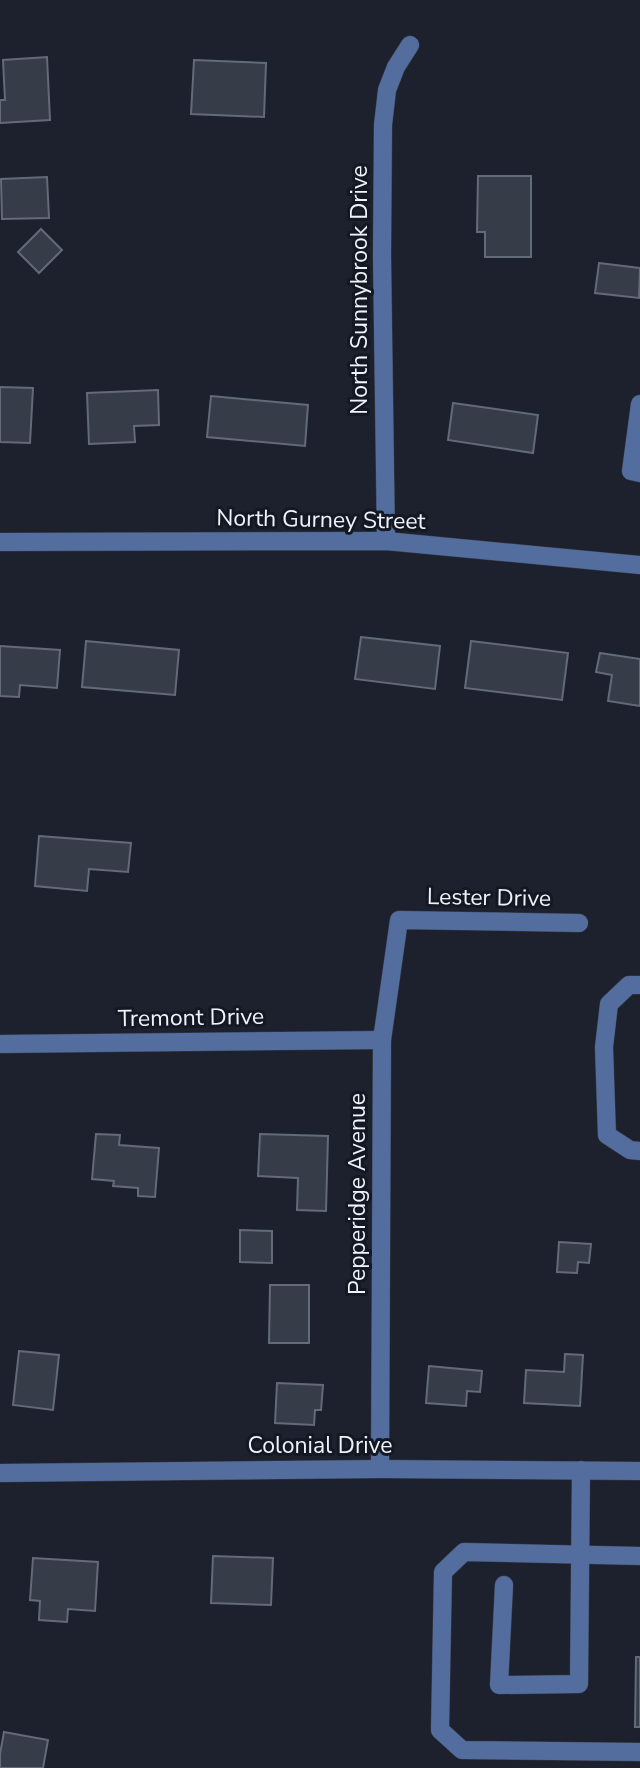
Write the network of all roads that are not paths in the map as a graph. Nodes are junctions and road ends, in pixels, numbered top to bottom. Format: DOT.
graph roads {
  1 [pos="410,45"];
  2 [pos="640,404"];
  3 [pos="640,473"];
  4 [pos="386,541"];
  5 [pos="0,542"];
  6 [pos="640,565"];
  7 [pos="399,920"];
  8 [pos="579,923"];
  9 [pos="640,985"];
  10 [pos="382,1040"];
  11 [pos="0,1044"];
  12 [pos="640,1151"];
  13 [pos="380,1469"];
  14 [pos="581,1470"];
  15 [pos="640,1471"];
  16 [pos="0,1473"];
  17 [pos="580,1554"];
  18 [pos="640,1556"];
  19 [pos="504,1585"];
  20 [pos="640,1752"];
  1 -- 4 [label="street, North Sunnybrook Drive"];
  2 -- 3 [label="street"];
  4 -- 5 [label="street, North Gurney Street"];
  4 -- 6 [label="street, North Gurney Street"];
  7 -- 8 [label="street, Lester Drive"];
  7 -- 10 [label="street, Pepperidge Avenue"];
  9 -- 12 [label="street"];
  10 -- 11 [label="street, Tremont Drive"];
  10 -- 13 [label="street, Pepperidge Avenue"];
  13 -- 14 [label="street, Colonial Drive"];
  13 -- 16 [label="street, Colonial Drive"];
  14 -- 15 [label="street, Colonial Drive"];
  14 -- 17 [label="street"];
  17 -- 18 [label="street"];
  17 -- 19 [label="street"];
  17 -- 20 [label="street"];
}
